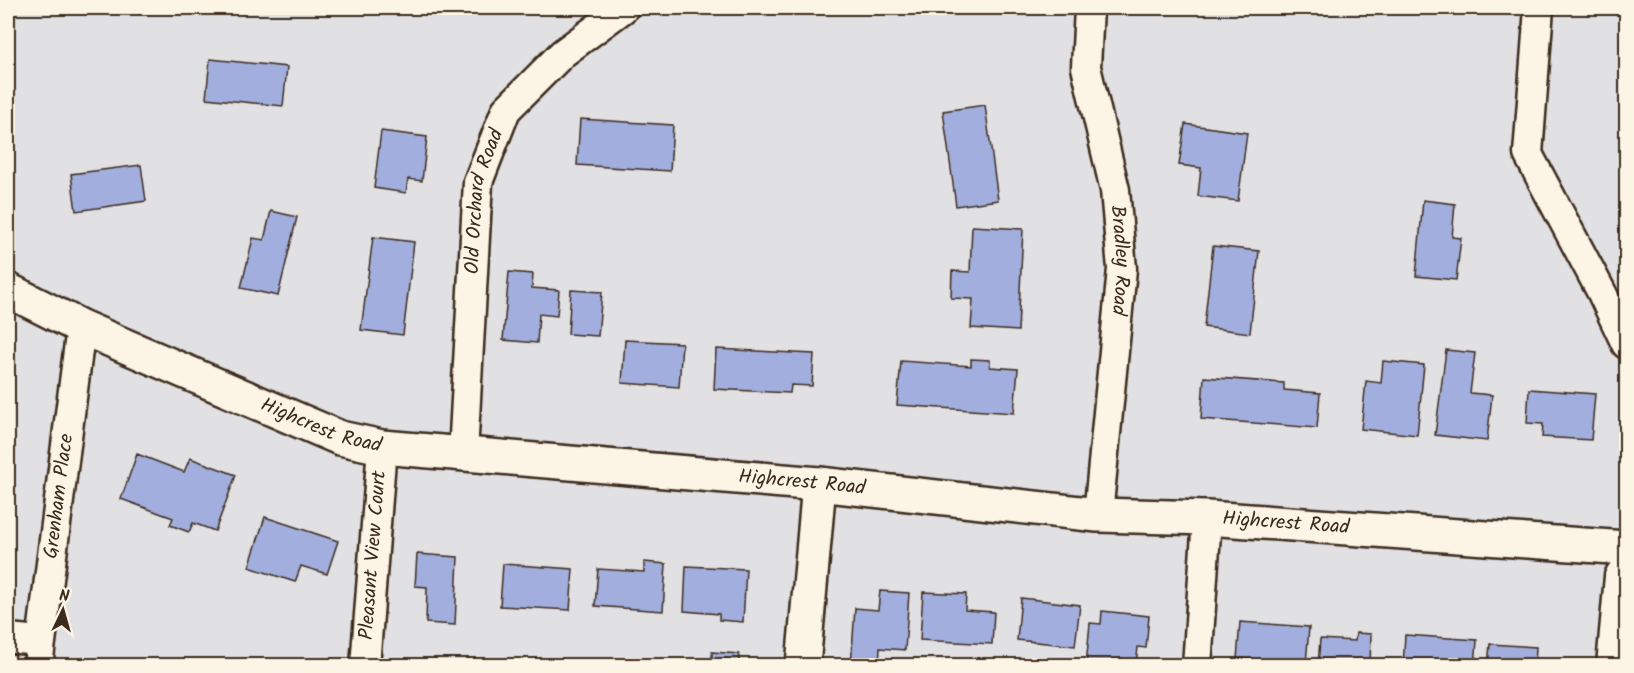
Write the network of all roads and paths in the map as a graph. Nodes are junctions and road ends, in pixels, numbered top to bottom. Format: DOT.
graph roads {
  1 [pos="624,8"];
  2 [pos="1089,8"];
  3 [pos="1539,8"];
  4 [pos="8,290"];
  5 [pos="81,327"];
  6 [pos="1626,344"];
  7 [pos="382,447"];
  8 [pos="463,454"];
  9 [pos="819,484"];
  10 [pos="1098,515"];
  11 [pos="1208,518"];
  12 [pos="1626,548"];
  13 [pos="1626,565"];
  14 [pos="8,638"];
  15 [pos="39,653"];
  16 [pos="365,666"];
  17 [pos="803,666"];
  18 [pos="1197,666"];
  19 [pos="1611,666"];
  1 -- 8 [label="street, Old Orchard Road"];
  2 -- 10 [label="street, Bradley Road"];
  3 -- 6 [label="street"];
  4 -- 5 [label="street, Highcrest Road"];
  5 -- 7 [label="street, Highcrest Road"];
  5 -- 15 [label="street, Grenham Place"];
  7 -- 8 [label="street, Highcrest Road"];
  7 -- 16 [label="street, Pleasant View Court"];
  8 -- 9 [label="street, Highcrest Road"];
  9 -- 10 [label="street, Highcrest Road"];
  9 -- 17 [label="street"];
  10 -- 11 [label="street, Highcrest Road"];
  11 -- 12 [label="street, Highcrest Road"];
  11 -- 18 [label="street"];
  13 -- 19 [label="street"];
  14 -- 15 [label="street"];
}
